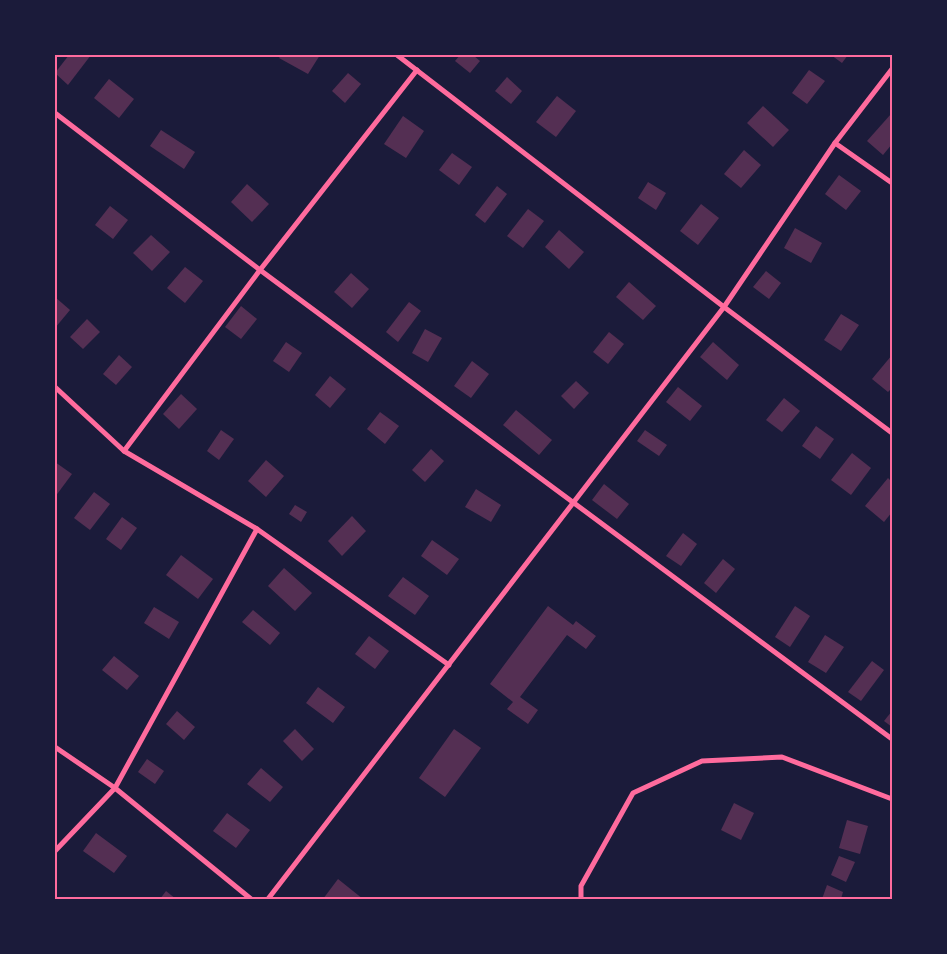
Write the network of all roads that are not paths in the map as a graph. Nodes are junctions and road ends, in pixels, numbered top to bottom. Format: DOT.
graph roads {
  1 [pos="396,55"];
  2 [pos="892,69"];
  3 [pos="417,70"];
  4 [pos="55,112"];
  5 [pos="834,143"];
  6 [pos="892,183"];
  7 [pos="260,270"];
  8 [pos="724,307"];
  9 [pos="55,387"];
  10 [pos="892,433"];
  11 [pos="124,451"];
  12 [pos="574,502"];
  13 [pos="257,529"];
  14 [pos="449,665"];
  15 [pos="892,739"];
  16 [pos="55,747"];
  17 [pos="115,788"];
  18 [pos="892,799"];
  19 [pos="55,851"];
  20 [pos="251,899"];
  21 [pos="268,899"];
  22 [pos="581,899"];
  1 -- 3 [label="street"];
  2 -- 5 [label="street"];
  3 -- 7 [label="street"];
  3 -- 8 [label="street"];
  4 -- 7 [label="street"];
  5 -- 6 [label="street"];
  5 -- 8 [label="street"];
  7 -- 11 [label="street"];
  7 -- 12 [label="street"];
  8 -- 10 [label="street"];
  8 -- 12 [label="street"];
  9 -- 11 [label="street"];
  11 -- 13 [label="street"];
  12 -- 14 [label="street"];
  12 -- 15 [label="street"];
  13 -- 14 [label="street"];
  13 -- 17 [label="street"];
  14 -- 21 [label="street"];
  16 -- 17 [label="street"];
  17 -- 19 [label="street"];
  17 -- 20 [label="street"];
  18 -- 22 [label="street"];
}
